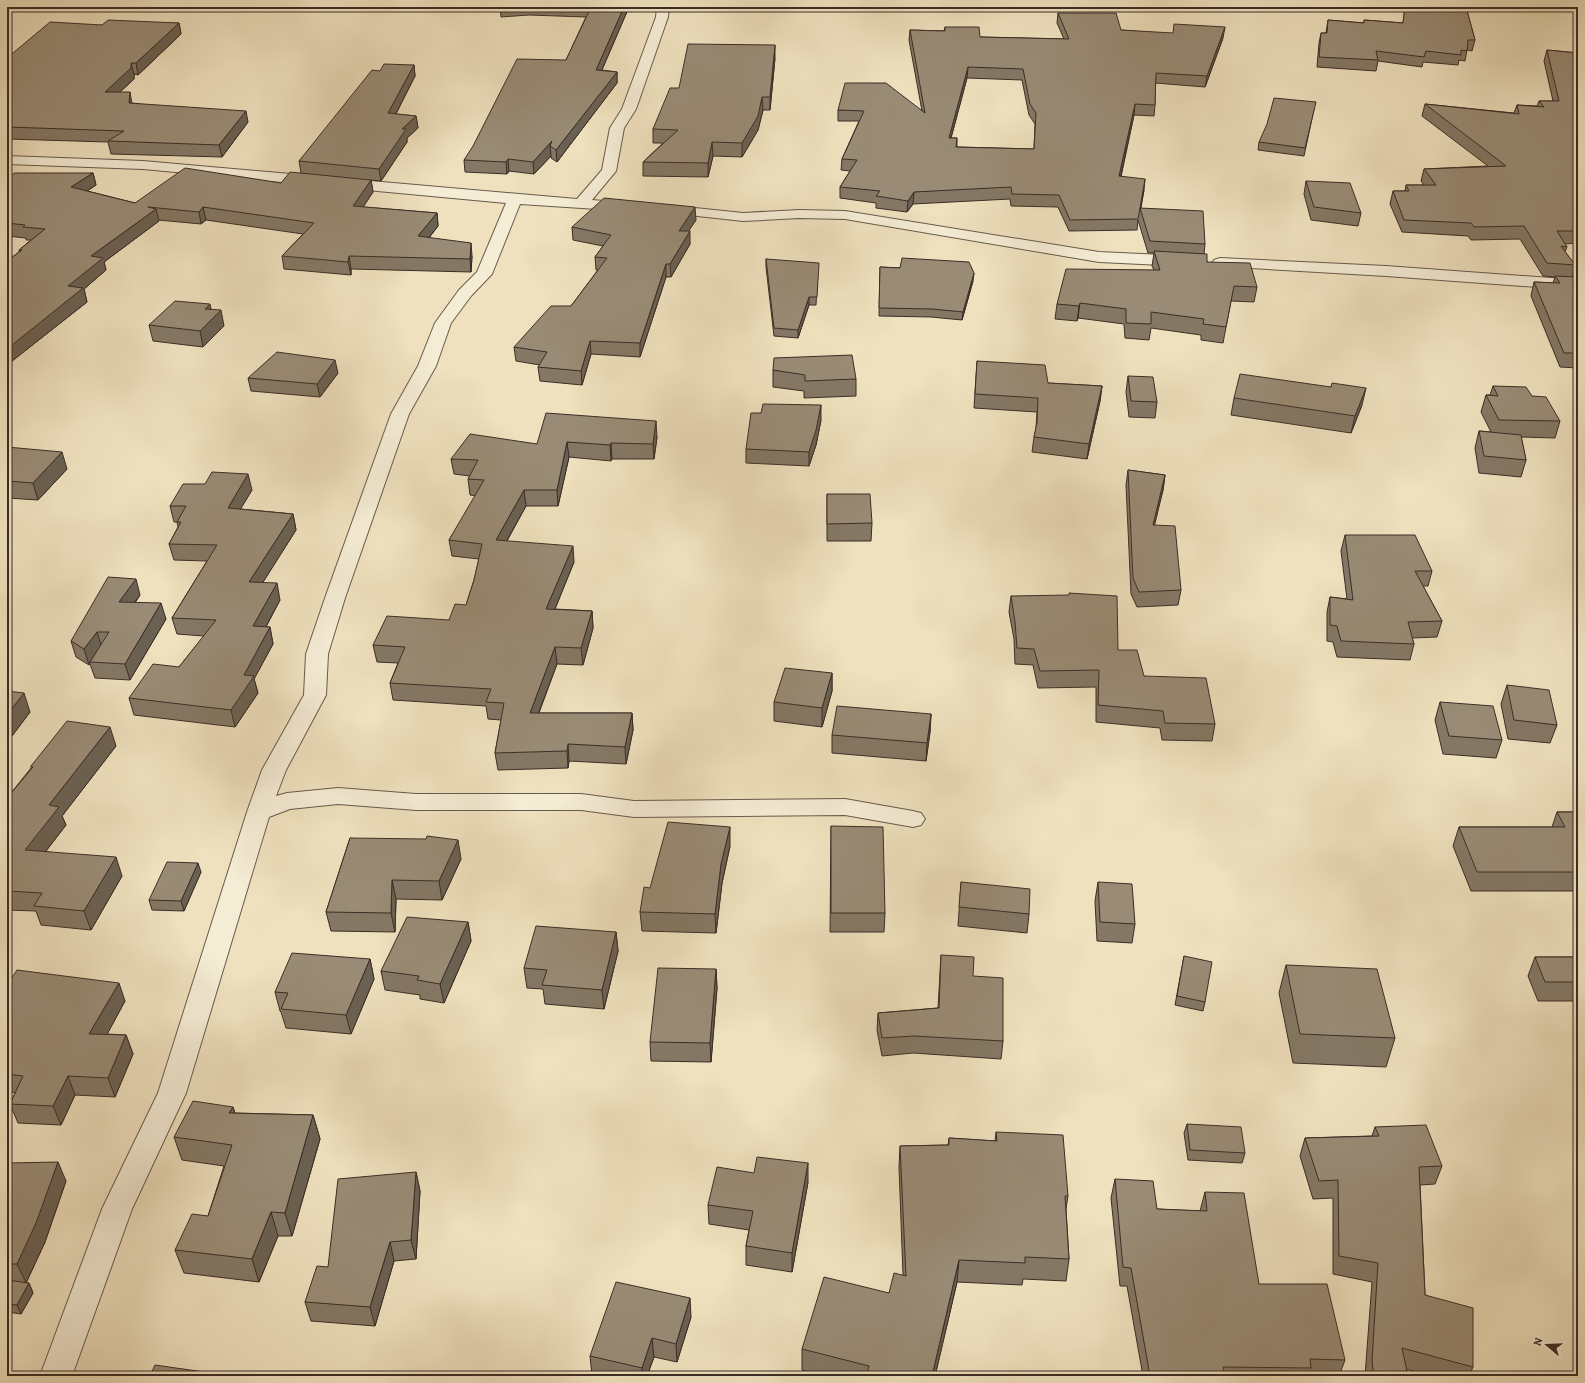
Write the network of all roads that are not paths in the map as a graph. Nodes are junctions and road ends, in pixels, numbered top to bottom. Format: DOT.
graph roads {
  1 [pos="663,7"];
  2 [pos="7,160"];
  3 [pos="515,199"];
  4 [pos="582,202"];
  5 [pos="1578,285"];
  6 [pos="259,812"];
  7 [pos="913,819"];
  8 [pos="56,1376"];
  1 -- 4 [label="street"];
  2 -- 3 [label="street"];
  3 -- 4 [label="street"];
  3 -- 6 [label="street"];
  4 -- 5 [label="street"];
  6 -- 7 [label="street"];
  6 -- 8 [label="street"];
}
